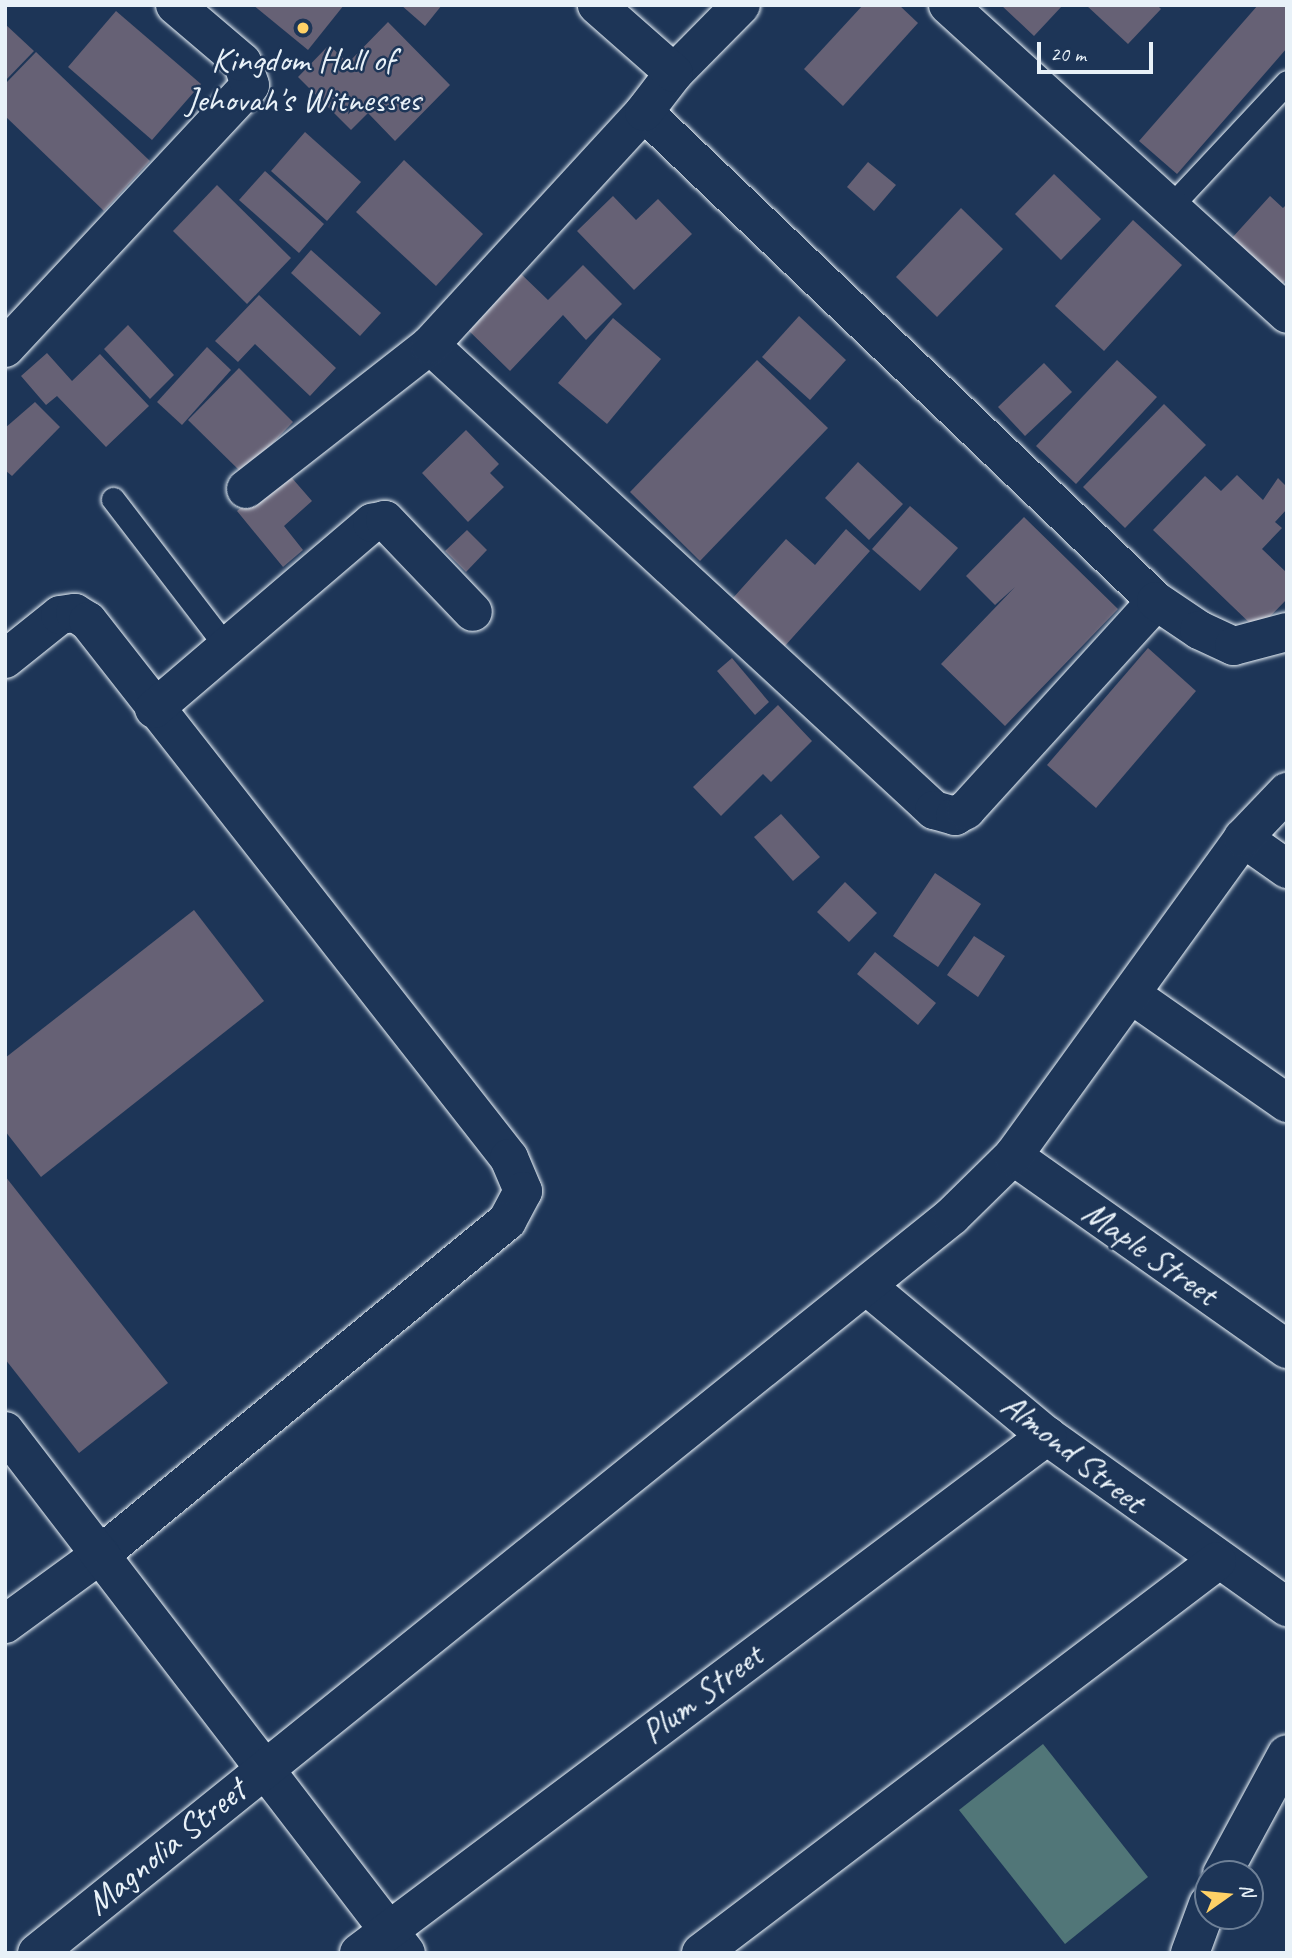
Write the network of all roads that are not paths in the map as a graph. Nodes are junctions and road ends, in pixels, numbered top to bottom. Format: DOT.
graph roads {
  1 [pos="175,5"];
  2 [pos="597,5"];
  3 [pos="741,5"];
  4 [pos="948,5"];
  5 [pos="674,73"];
  6 [pos="1287,82"];
  7 [pos="644,112"];
  8 [pos="1170,207"];
  9 [pos="1287,314"];
  10 [pos="430,345"];
  11 [pos="5,348"];
  12 [pos="246,489"];
  13 [pos="113,499"];
  14 [pos="1156,601"];
  15 [pos="473,612"];
  16 [pos="1287,632"];
  17 [pos="226,646"];
  18 [pos="5,659"];
  19 [pos="154,709"];
  20 [pos="1287,792"];
  21 [pos="1243,838"];
  22 [pos="1287,869"];
  23 [pos="1132,995"];
  24 [pos="1287,1103"];
  25 [pos="1013,1156"];
  26 [pos="868,1287"];
  27 [pos="1287,1349"];
  28 [pos="5,1431"];
  29 [pos="1046,1436"];
  30 [pos="101,1554"];
  31 [pos="1217,1561"];
  32 [pos="1287,1606"];
  33 [pos="5,1624"];
  34 [pos="1287,1754"];
  35 [pos="263,1768"];
  36 [pos="1230,1860"];
  37 [pos="1198,1930"];
  38 [pos="385,1945"];
  39 [pos="37,1953"];
  40 [pos="701,1953"];
  41 [pos="1190,1953"];
  1 -- 11 [label="street"];
  2 -- 5 [label="street"];
  3 -- 5 [label="street"];
  4 -- 8 [label="street"];
  5 -- 7 [label="street"];
  6 -- 8 [label="lane"];
  7 -- 10 [label="street"];
  7 -- 14 [label="street"];
  8 -- 9 [label="street"];
  10 -- 12 [label="street"];
  10 -- 14 [label="street"];
  13 -- 17 [label="lane"];
  14 -- 16 [label="street"];
  15 -- 17 [label="street"];
  17 -- 19 [label="street"];
  18 -- 19 [label="street"];
  19 -- 30 [label="street"];
  20 -- 21 [label="street, Magnolia Street"];
  21 -- 22 [label="street"];
  21 -- 23 [label="street, Magnolia Street"];
  23 -- 24 [label="street"];
  23 -- 25 [label="street, Magnolia Street"];
  25 -- 26 [label="street, Magnolia Street"];
  25 -- 27 [label="street, Maple Street"];
  26 -- 29 [label="street, Almond Street"];
  26 -- 35 [label="street, Magnolia Street"];
  28 -- 30 [label="street"];
  29 -- 31 [label="street, Almond Street"];
  29 -- 38 [label="street, Plum Street"];
  30 -- 33 [label="street"];
  30 -- 35 [label="street"];
  31 -- 32 [label="street, Almond Street"];
  31 -- 40 [label="street"];
  34 -- 36 [label="street"];
  35 -- 38 [label="street"];
  35 -- 39 [label="street, Magnolia Street"];
  37 -- 41 [label="street"];
}
